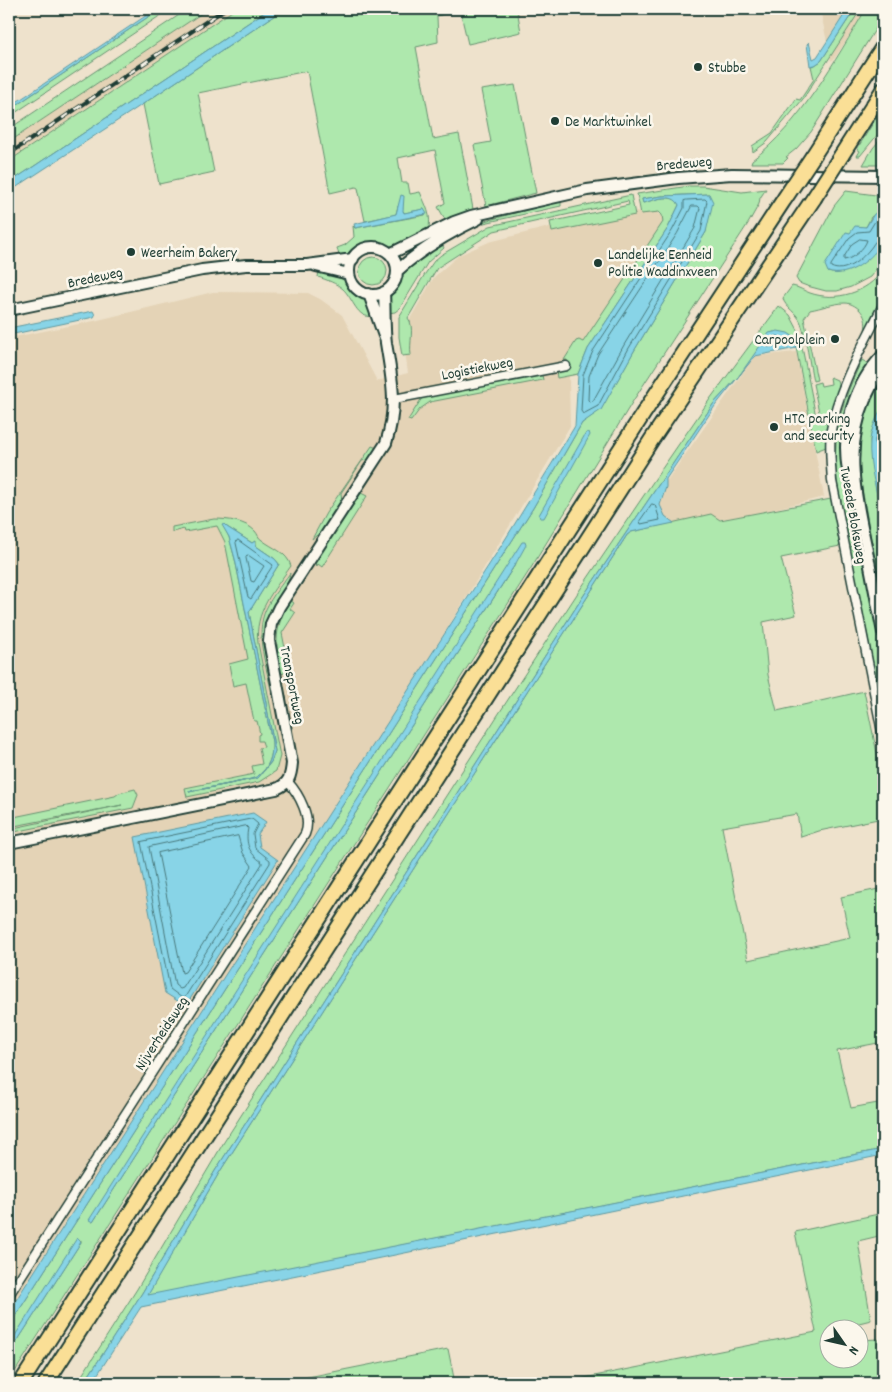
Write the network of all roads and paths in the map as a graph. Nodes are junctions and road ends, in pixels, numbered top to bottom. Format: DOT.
graph roads {
  1 [pos="883,40"];
  2 [pos="883,47"];
  3 [pos="860,83"];
  4 [pos="883,90"];
  5 [pos="883,176"];
  6 [pos="491,212"];
  7 [pos="390,254"];
  8 [pos="353,259"];
  9 [pos="307,264"];
  10 [pos="397,271"];
  11 [pos="349,274"];
  12 [pos="384,292"];
  13 [pos="369,294"];
  14 [pos="883,305"];
  15 [pos="9,310"];
  16 [pos="386,341"];
  17 [pos="883,355"];
  18 [pos="566,366"];
  19 [pos="883,367"];
  20 [pos="394,399"];
  21 [pos="854,488"];
  22 [pos="883,632"];
  23 [pos="883,737"];
  24 [pos="288,782"];
  25 [pos="9,842"];
  26 [pos="9,1295"];
  27 [pos="21,1383"];
  28 [pos="46,1383"];
  1 -- 3 [label="highway"];
  2 -- 3 [label="highway"];
  3 -- 27 [label="highway, bridge"];
  4 -- 28 [label="highway, bridge"];
  5 -- 6 [label="street, Bredeweg"];
  6 -- 7 [label="street, Bredeweg"];
  6 -- 10 [label="street, Bredeweg"];
  7 -- 8 [label="street"];
  7 -- 10 [label="street"];
  8 -- 9 [label="street, Bredeweg"];
  8 -- 11 [label="street"];
  9 -- 11 [label="street, Bredeweg"];
  9 -- 15 [label="street, Bredeweg"];
  10 -- 12 [label="street"];
  11 -- 13 [label="street"];
  12 -- 13 [label="street"];
  12 -- 16 [label="street, Transportweg"];
  13 -- 16 [label="street, Transportweg"];
  14 -- 23 [label="street, Tweede Bloksweg"];
  16 -- 20 [label="street, Transportweg"];
  17 -- 21 [label="street"];
  18 -- 20 [label="street, Logistiekweg"];
  19 -- 21 [label="street"];
  20 -- 24 [label="street, Transportweg"];
  21 -- 22 [label="street"];
  24 -- 25 [label="street"];
  24 -- 26 [label="street, Nijverheidsweg"];
}
